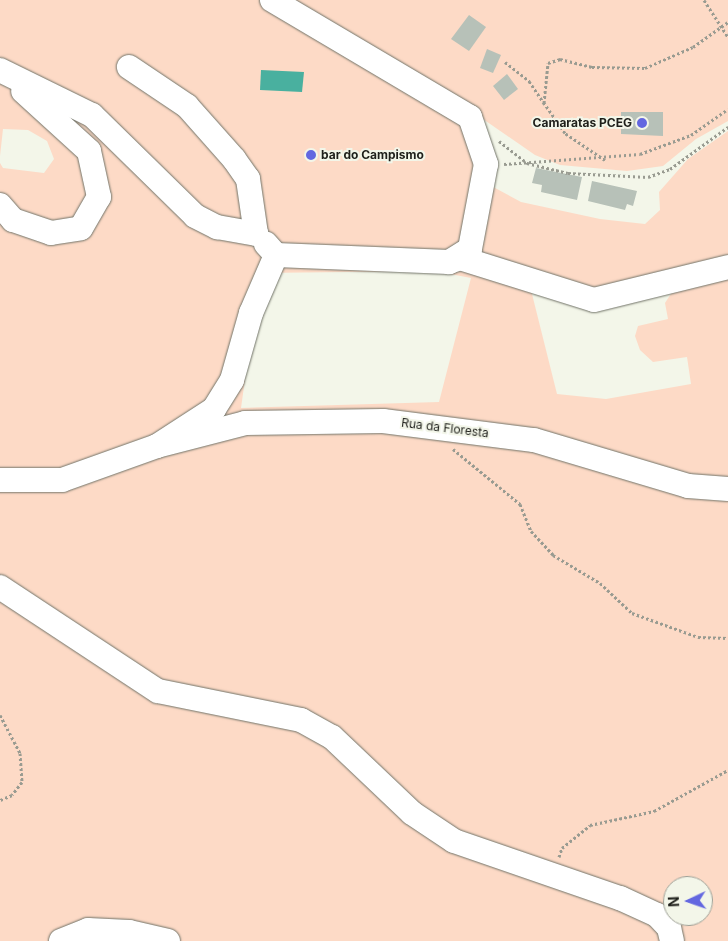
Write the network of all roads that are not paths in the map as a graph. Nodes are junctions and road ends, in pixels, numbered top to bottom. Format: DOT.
graph roads {
  1 [pos="272,0"];
  2 [pos="129,67"];
  3 [pos="1,71"];
  4 [pos="0,205"];
  5 [pos="256,234"];
  6 [pos="276,255"];
  7 [pos="448,262"];
  8 [pos="728,267"];
  9 [pos="157,446"];
  10 [pos="0,480"];
  11 [pos="728,489"];
  12 [pos="0,587"];
  13 [pos="61,941"];
  14 [pos="168,941"];
  15 [pos="672,941"];
  1 -- 7 [label="street"];
  2 -- 5 [label="street"];
  3 -- 4 [label="street"];
  3 -- 5 [label="street"];
  5 -- 6 [label="street"];
  6 -- 7 [label="street"];
  6 -- 9 [label="street"];
  7 -- 8 [label="street"];
  9 -- 10 [label="street"];
  9 -- 11 [label="street, Rua da Floresta"];
  12 -- 15 [label="street"];
  13 -- 14 [label="street"];
}
